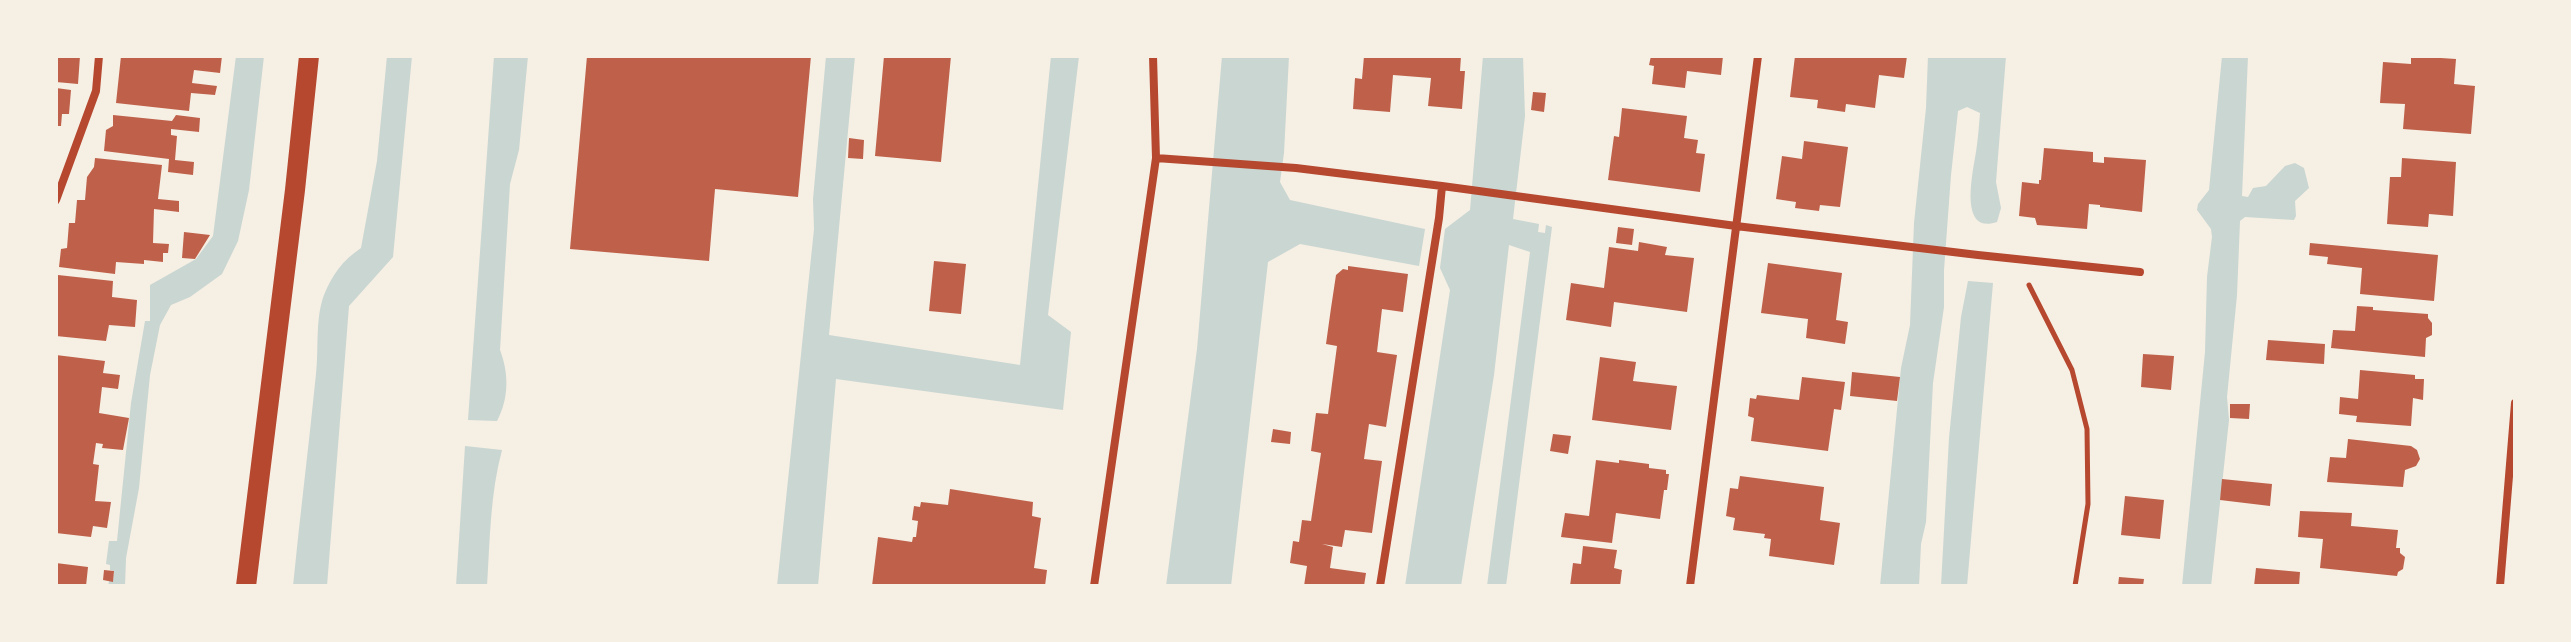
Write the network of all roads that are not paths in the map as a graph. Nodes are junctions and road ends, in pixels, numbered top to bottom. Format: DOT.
graph roads {
  1 [pos="99,56"];
  2 [pos="309,56"];
  3 [pos="1153,56"];
  4 [pos="1758,56"];
  5 [pos="1156,158"];
  6 [pos="1442,186"];
  7 [pos="56,200"];
  8 [pos="1736,226"];
  9 [pos="2140,272"];
  10 [pos="2515,403"];
  11 [pos="246,586"];
  12 [pos="1094,586"];
  13 [pos="1380,586"];
  14 [pos="1690,586"];
  15 [pos="2500,586"];
  1 -- 7 [label="street"];
  2 -- 11 [label="main road"];
  3 -- 5 [label="street"];
  4 -- 8 [label="street"];
  5 -- 6 [label="street"];
  5 -- 12 [label="street"];
  6 -- 8 [label="street"];
  6 -- 13 [label="street"];
  8 -- 9 [label="street"];
  8 -- 14 [label="street"];
  10 -- 15 [label="street"];
}
